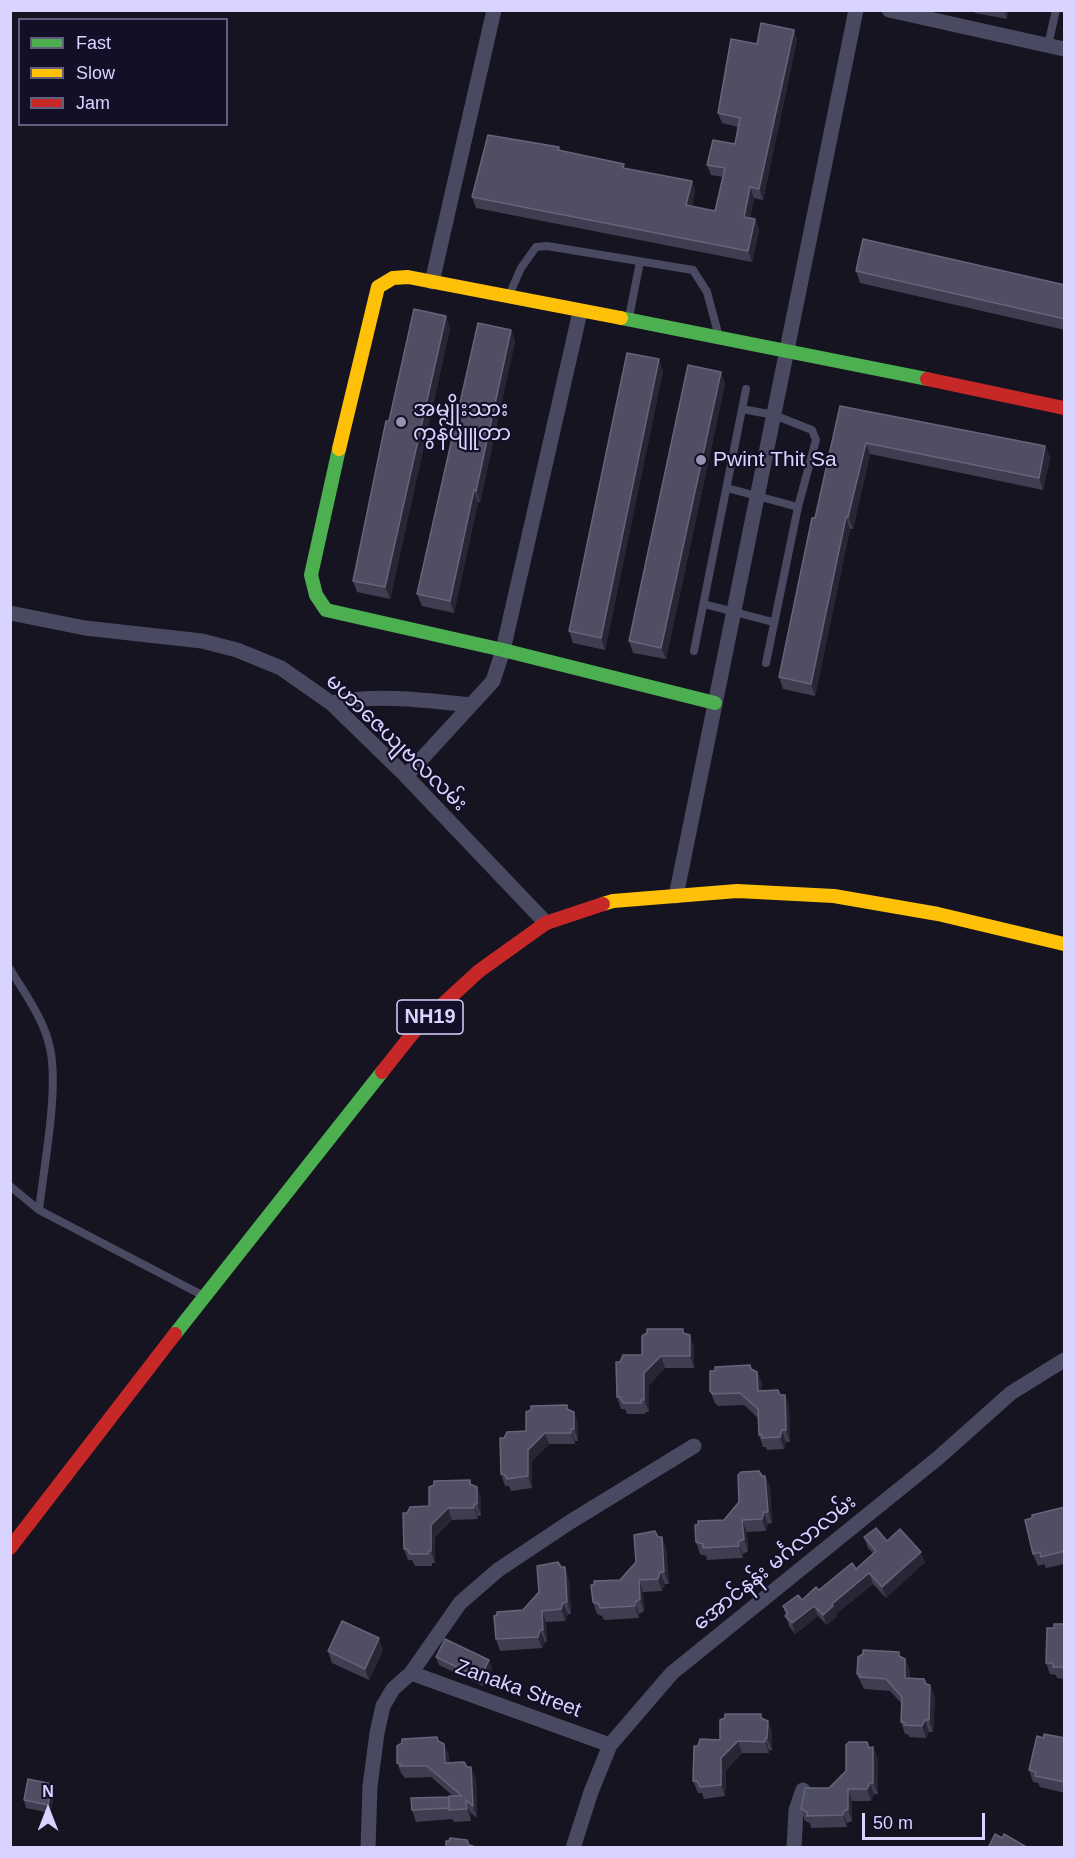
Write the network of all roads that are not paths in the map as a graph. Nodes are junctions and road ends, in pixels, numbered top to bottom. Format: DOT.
graph roads {
  1 [pos="494,10"];
  2 [pos="856,10"];
  3 [pos="889,10"];
  4 [pos="1056,10"];
  5 [pos="1048,45"];
  6 [pos="1065,49"];
  7 [pos="640,262"];
  8 [pos="432,282"];
  9 [pos="508,298"];
  10 [pos="580,312"];
  11 [pos="629,321"];
  12 [pos="719,337"];
  13 [pos="787,350"];
  14 [pos="746,389"];
  15 [pos="1065,408"];
  16 [pos="742,409"];
  17 [pos="774,415"];
  18 [pos="727,488"];
  19 [pos="757,496"];
  20 [pos="798,507"];
  21 [pos="704,604"];
  22 [pos="10,613"];
  23 [pos="733,613"];
  24 [pos="773,622"];
  25 [pos="503,650"];
  26 [pos="694,651"];
  27 [pos="766,663"];
  28 [pos="331,703"];
  29 [pos="715,703"];
  30 [pos="471,705"];
  31 [pos="406,776"];
  32 [pos="676,896"];
  33 [pos="546,922"];
  34 [pos="1065,944"];
  35 [pos="10,969"];
  36 [pos="10,1186"];
  37 [pos="39,1210"];
  38 [pos="204,1296"];
  39 [pos="1065,1360"];
  40 [pos="694,1446"];
  41 [pos="10,1548"];
  42 [pos="411,1673"];
  43 [pos="610,1745"];
  44 [pos="803,1790"];
  45 [pos="368,1848"];
  46 [pos="573,1848"];
  47 [pos="794,1848"];
  1 -- 8 [label="street"];
  2 -- 13 [label="street"];
  3 -- 5 [label="street"];
  4 -- 5 [label="lane"];
  5 -- 6 [label="street"];
  7 -- 9 [label="lane"];
  7 -- 11 [label="lane"];
  7 -- 12 [label="lane"];
  8 -- 9 [label="main road"];
  8 -- 25 [label="main road"];
  9 -- 10 [label="main road"];
  10 -- 11 [label="main road"];
  10 -- 25 [label="street"];
  11 -- 12 [label="main road"];
  12 -- 13 [label="main road"];
  13 -- 15 [label="main road"];
  13 -- 17 [label="street"];
  14 -- 16 [label="lane"];
  16 -- 17 [label="lane"];
  16 -- 18 [label="lane"];
  17 -- 19 [label="street"];
  17 -- 20 [label="lane"];
  18 -- 19 [label="lane"];
  18 -- 21 [label="lane"];
  19 -- 20 [label="lane"];
  19 -- 23 [label="street"];
  20 -- 24 [label="lane"];
  21 -- 23 [label="lane"];
  21 -- 26 [label="lane"];
  22 -- 28 [label="street, မဟာဇေယျဗလလမ်း"];
  23 -- 24 [label="lane"];
  23 -- 29 [label="street"];
  24 -- 27 [label="lane"];
  25 -- 29 [label="main road"];
  25 -- 30 [label="street"];
  28 -- 30 [label="street"];
  28 -- 31 [label="street, မဟာဇေယျဗလလမ်း"];
  29 -- 32 [label="street"];
  30 -- 31 [label="street"];
  31 -- 33 [label="street, မဟာဇေယျဗလလမ်း"];
  32 -- 33 [label="main road, NH19"];
  32 -- 34 [label="main road, NH19"];
  33 -- 38 [label="main road, NH19"];
  35 -- 37 [label="lane"];
  36 -- 37 [label="lane"];
  37 -- 38 [label="lane"];
  38 -- 41 [label="main road, NH19"];
  39 -- 43 [label="street, အောင်နန်း မင်္ဂလာလမ်း"];
  40 -- 42 [label="street"];
  42 -- 43 [label="street, Zanaka Street"];
  42 -- 45 [label="street"];
  43 -- 46 [label="street, အောင်နန်း မင်္ဂလာလမ်း"];
  44 -- 47 [label="street"];
}
